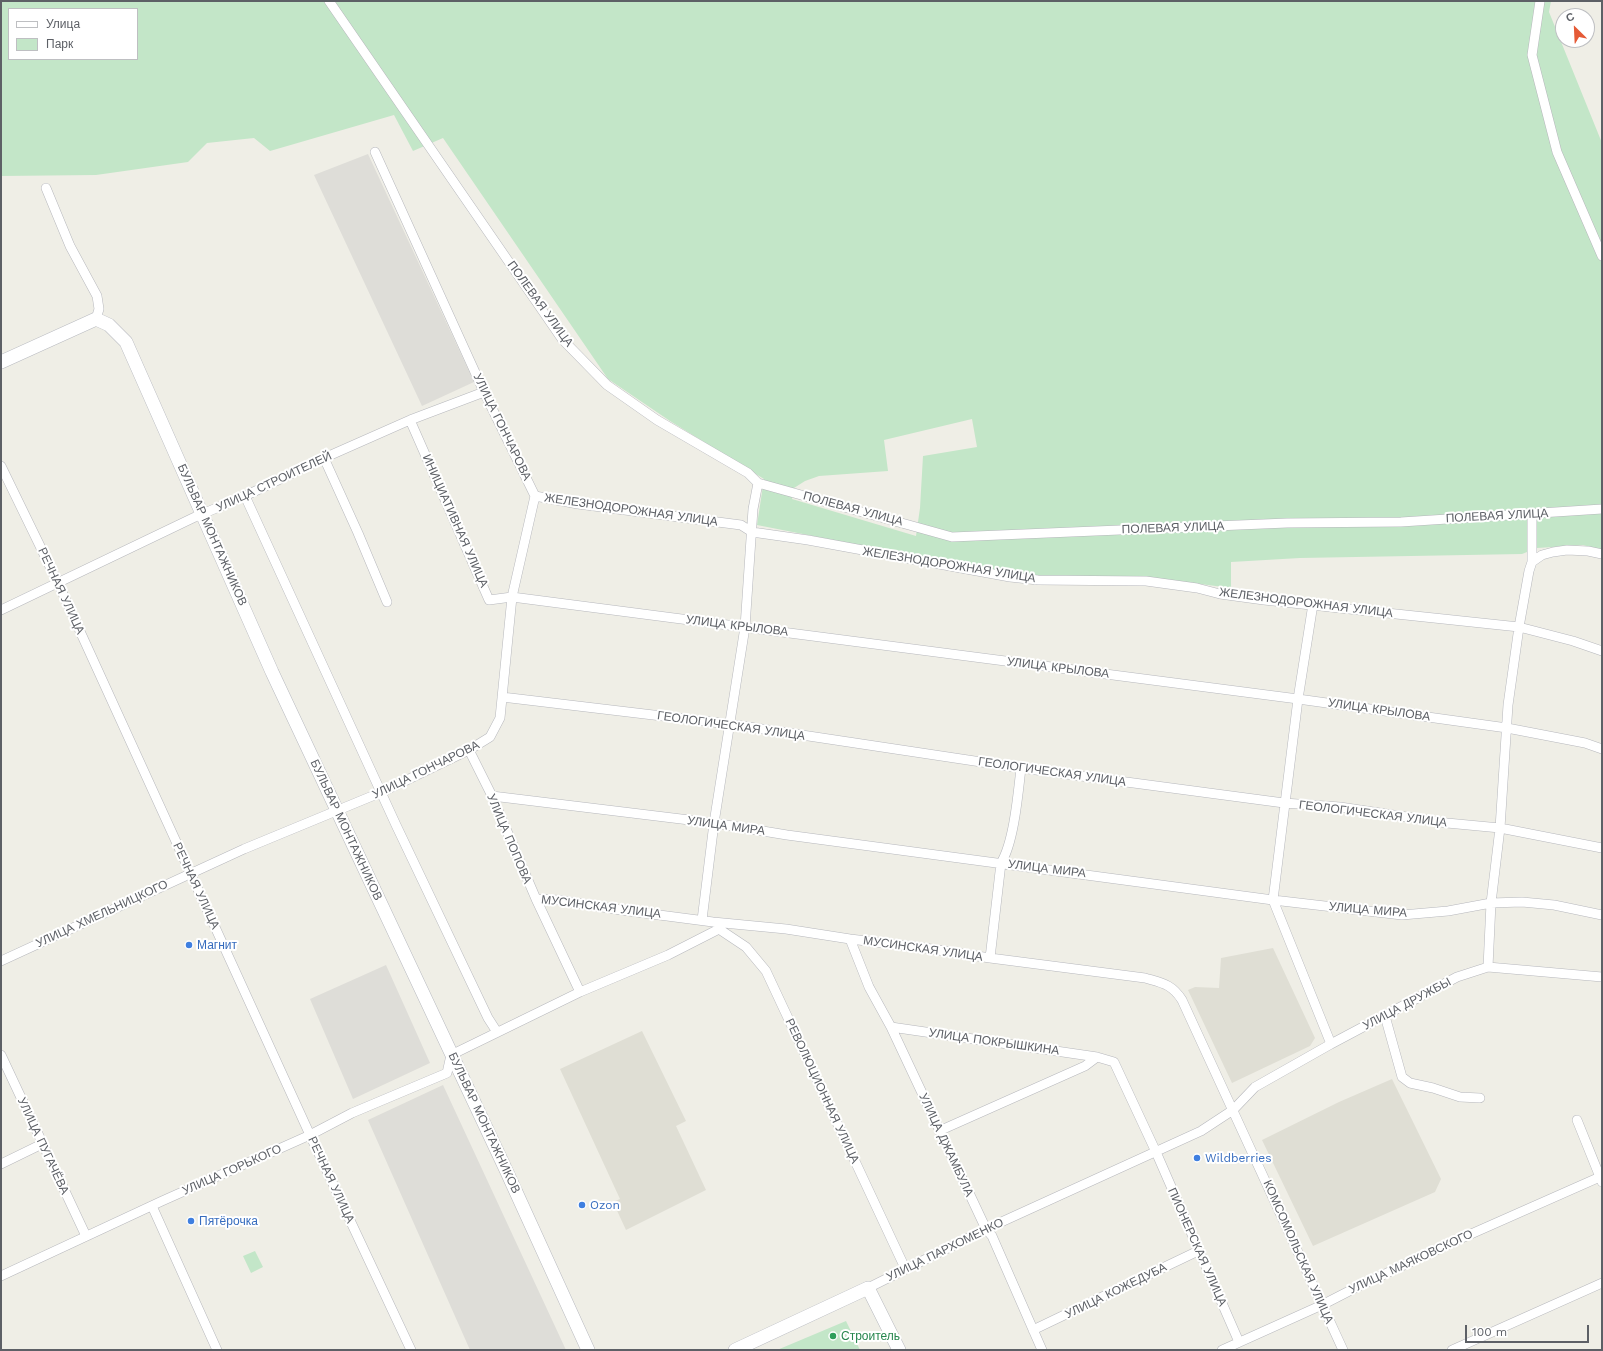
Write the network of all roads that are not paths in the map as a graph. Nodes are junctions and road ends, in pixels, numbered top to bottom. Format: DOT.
graph roads {
  1 [pos="329,1"];
  2 [pos="1540,1"];
  3 [pos="375,152"];
  4 [pos="46,188"];
  5 [pos="1602,256"];
  6 [pos="96,319"];
  7 [pos="1,362"];
  8 [pos="484,392"];
  9 [pos="410,420"];
  10 [pos="324,458"];
  11 [pos="1,466"];
  12 [pos="758,483"];
  13 [pos="245,496"];
  14 [pos="535,496"];
  15 [pos="1602,509"];
  16 [pos="202,514"];
  17 [pos="1532,514"];
  18 [pos="752,532"];
  19 [pos="1602,554"];
  20 [pos="1532,562"];
  21 [pos="58,583"];
  22 [pos="512,597"];
  23 [pos="387,602"];
  24 [pos="1313,604"];
  25 [pos="1,610"];
  26 [pos="745,627"];
  27 [pos="1519,627"];
  28 [pos="1602,651"];
  29 [pos="502,696"];
  30 [pos="1298,699"];
  31 [pos="729,724"];
  32 [pos="1507,728"];
  33 [pos="1602,749"];
  34 [pos="469,750"];
  35 [pos="1021,768"];
  36 [pos="382,792"];
  37 [pos="492,796"];
  38 [pos="1284,802"];
  39 [pos="337,811"];
  40 [pos="714,823"];
  41 [pos="1500,828"];
  42 [pos="1602,848"];
  43 [pos="1001,863"];
  44 [pos="190,873"];
  45 [pos="536,899"];
  46 [pos="1273,900"];
  47 [pos="1491,903"];
  48 [pos="1602,915"];
  49 [pos="702,920"];
  50 [pos="721,926"];
  51 [pos="850,939"];
  52 [pos="990,958"];
  53 [pos="1,961"];
  54 [pos="1488,967"];
  55 [pos="1602,977"];
  56 [pos="580,992"];
  57 [pos="1385,1016"];
  58 [pos="891,1027"];
  59 [pos="497,1032"];
  60 [pos="1332,1044"];
  61 [pos="452,1054"];
  62 [pos="1,1055"];
  63 [pos="1097,1057"];
  64 [pos="1480,1098"];
  65 [pos="1233,1110"];
  66 [pos="1577,1120"];
  67 [pos="939,1130"];
  68 [pos="310,1135"];
  69 [pos="42,1144"];
  70 [pos="1156,1152"];
  71 [pos="1,1164"];
  72 [pos="1601,1178"];
  73 [pos="152,1206"];
  74 [pos="986,1229"];
  75 [pos="86,1236"];
  76 [pos="1198,1251"];
  77 [pos="905,1268"];
  78 [pos="1,1276"];
  79 [pos="1602,1283"];
  80 [pos="868,1288"];
  81 [pos="1322,1304"];
  82 [pos="1033,1330"];
  83 [pos="1239,1342"];
  84 [pos="217,1350"];
  85 [pos="411,1350"];
  86 [pos="588,1350"];
  87 [pos="735,1350"];
  88 [pos="899,1350"];
  89 [pos="1042,1350"];
  90 [pos="1222,1350"];
  91 [pos="1343,1350"];
  92 [pos="1452,1350"];
  1 -- 12 [label="street, ПОЛЕВАЯ УЛИЦА"];
  2 -- 5 [label="street"];
  3 -- 8 [label="street, УЛИЦА ГОНЧАРОВА"];
  4 -- 6 [label="street"];
  6 -- 7 [label="street"];
  6 -- 16 [label="street, БУЛЬВАР МОНТАЖНИКОВ"];
  8 -- 9 [label="street, УЛИЦА СТРОИТЕЛЕЙ"];
  8 -- 14 [label="street, УЛИЦА ГОНЧАРОВА"];
  9 -- 10 [label="street, УЛИЦА СТРОИТЕЛЕЙ"];
  9 -- 22 [label="street, ИНИЦИАТИВНАЯ УЛИЦА"];
  10 -- 13 [label="street, УЛИЦА СТРОИТЕЛЕЙ"];
  10 -- 23 [label="street"];
  11 -- 21 [label="street, РЕЧНАЯ УЛИЦА"];
  12 -- 17 [label="street, ПОЛЕВАЯ УЛИЦА"];
  12 -- 18 [label="street"];
  13 -- 16 [label="street, УЛИЦА СТРОИТЕЛЕЙ"];
  13 -- 36 [label="street"];
  14 -- 18 [label="street, ЖЕЛЕЗНОДОРОЖНАЯ УЛИЦА"];
  14 -- 22 [label="street, УЛИЦА ГОНЧАРОВА"];
  15 -- 17 [label="street, ПОЛЕВАЯ УЛИЦА"];
  16 -- 21 [label="street, УЛИЦА СТРОИТЕЛЕЙ"];
  16 -- 39 [label="street, БУЛЬВАР МОНТАЖНИКОВ"];
  17 -- 20 [label="street"];
  18 -- 24 [label="street, ЖЕЛЕЗНОДОРОЖНАЯ УЛИЦА"];
  18 -- 26 [label="street"];
  19 -- 20 [label="street"];
  20 -- 27 [label="street"];
  21 -- 25 [label="street, УЛИЦА СТРОИТЕЛЕЙ"];
  21 -- 44 [label="street, РЕЧНАЯ УЛИЦА"];
  22 -- 26 [label="street, УЛИЦА КРЫЛОВА"];
  22 -- 29 [label="street, УЛИЦА ГОНЧАРОВА"];
  24 -- 27 [label="street, ЖЕЛЕЗНОДОРОЖНАЯ УЛИЦА"];
  24 -- 30 [label="street"];
  26 -- 30 [label="street, УЛИЦА КРЫЛОВА"];
  26 -- 31 [label="street"];
  27 -- 28 [label="street, ЖЕЛЕЗНОДОРОЖНАЯ УЛИЦА"];
  27 -- 32 [label="street"];
  29 -- 31 [label="street, ГЕОЛОГИЧЕСКАЯ УЛИЦА"];
  29 -- 34 [label="street, УЛИЦА ГОНЧАРОВА"];
  30 -- 32 [label="street, УЛИЦА КРЫЛОВА"];
  30 -- 38 [label="street"];
  31 -- 35 [label="street, ГЕОЛОГИЧЕСКАЯ УЛИЦА"];
  31 -- 40 [label="street"];
  32 -- 33 [label="street, УЛИЦА КРЫЛОВА"];
  32 -- 41 [label="street"];
  34 -- 36 [label="street, УЛИЦА ГОНЧАРОВА"];
  34 -- 37 [label="street, УЛИЦА ПОПОВА"];
  35 -- 38 [label="street, ГЕОЛОГИЧЕСКАЯ УЛИЦА"];
  35 -- 43 [label="street"];
  36 -- 39 [label="street, УЛИЦА ГОНЧАРОВА"];
  36 -- 59 [label="street"];
  37 -- 40 [label="street, УЛИЦА МИРА"];
  37 -- 45 [label="street, УЛИЦА ПОПОВА"];
  38 -- 41 [label="street, ГЕОЛОГИЧЕСКАЯ УЛИЦА"];
  38 -- 46 [label="street"];
  39 -- 44 [label="street, УЛИЦА ХМЕЛЬНИЦКОГО"];
  39 -- 61 [label="street, БУЛЬВАР МОНТАЖНИКОВ"];
  40 -- 43 [label="street, УЛИЦА МИРА"];
  40 -- 49 [label="street"];
  41 -- 42 [label="street, ГЕОЛОГИЧЕСКАЯ УЛИЦА"];
  41 -- 47 [label="street"];
  43 -- 46 [label="street, УЛИЦА МИРА"];
  43 -- 52 [label="street"];
  44 -- 53 [label="street, УЛИЦА ХМЕЛЬНИЦКОГО"];
  44 -- 68 [label="street, РЕЧНАЯ УЛИЦА"];
  45 -- 49 [label="street, МУСИНСКАЯ УЛИЦА"];
  45 -- 56 [label="street, УЛИЦА ПОПОВА"];
  46 -- 47 [label="street, УЛИЦА МИРА"];
  46 -- 60 [label="street"];
  47 -- 48 [label="street, УЛИЦА МИРА"];
  47 -- 54 [label="street"];
  49 -- 50 [label="street, МУСИНСКАЯ УЛИЦА"];
  50 -- 51 [label="street, МУСИНСКАЯ УЛИЦА"];
  50 -- 56 [label="street"];
  50 -- 77 [label="street, РЕВОЛЮЦИОННАЯ УЛИЦА"];
  51 -- 52 [label="street, МУСИНСКАЯ УЛИЦА"];
  51 -- 58 [label="street, УЛИЦА ДЖАМБУЛА"];
  52 -- 65 [label="street, МУСИНСКАЯ УЛИЦА"];
  54 -- 55 [label="street, УЛИЦА ДРУЖБЫ"];
  54 -- 57 [label="street, УЛИЦА ДРУЖБЫ"];
  56 -- 59 [label="street"];
  57 -- 60 [label="street, УЛИЦА ДРУЖБЫ"];
  57 -- 64 [label="street"];
  58 -- 63 [label="street, УЛИЦА ПОКРЫШКИНА"];
  58 -- 67 [label="street, УЛИЦА ДЖАМБУЛА"];
  59 -- 61 [label="street"];
  60 -- 65 [label="street, УЛИЦА ДРУЖБЫ"];
  61 -- 68 [label="street, УЛИЦА ГОРЬКОГО"];
  61 -- 86 [label="street, БУЛЬВАР МОНТАЖНИКОВ"];
  62 -- 69 [label="street, УЛИЦА ПУГАЧЁВА"];
  63 -- 67 [label="street, УЛИЦА ПОКРЫШКИНА"];
  63 -- 70 [label="street, УЛИЦА ПОКРЫШКИНА"];
  65 -- 70 [label="street, УЛИЦА ПАРХОМЕНКО"];
  65 -- 81 [label="street, КОМСОМОЛЬСКАЯ УЛИЦА"];
  66 -- 72 [label="street"];
  67 -- 74 [label="street, УЛИЦА ДЖАМБУЛА"];
  68 -- 73 [label="street, УЛИЦА ГОРЬКОГО"];
  68 -- 85 [label="street, РЕЧНАЯ УЛИЦА"];
  69 -- 71 [label="street"];
  69 -- 75 [label="street, УЛИЦА ПУГАЧЁВА"];
  70 -- 74 [label="street, УЛИЦА ПАРХОМЕНКО"];
  70 -- 76 [label="street, ПИОНЕРСКАЯ УЛИЦА"];
  72 -- 81 [label="street, УЛИЦА МАЯКОВСКОГО"];
  73 -- 75 [label="street, УЛИЦА ГОРЬКОГО"];
  73 -- 84 [label="street"];
  74 -- 77 [label="street, УЛИЦА ПАРХОМЕНКО"];
  74 -- 82 [label="street, УЛИЦА ДЖАМБУЛА"];
  75 -- 78 [label="street, УЛИЦА ГОРЬКОГО"];
  76 -- 82 [label="street, УЛИЦА КОЖЕДУБА"];
  76 -- 83 [label="street, ПИОНЕРСКАЯ УЛИЦА"];
  77 -- 80 [label="street, УЛИЦА ПАРХОМЕНКО"];
  79 -- 92 [label="street"];
  80 -- 87 [label="street, УЛИЦА ПАРХОМЕНКО"];
  80 -- 88 [label="street"];
  81 -- 83 [label="street, УЛИЦА МАЯКОВСКОГО"];
  81 -- 91 [label="street, КОМСОМОЛЬСКАЯ УЛИЦА"];
  82 -- 89 [label="street, УЛИЦА ДЖАМБУЛА"];
  83 -- 90 [label="street, УЛИЦА МАЯКОВСКОГО"];
}
